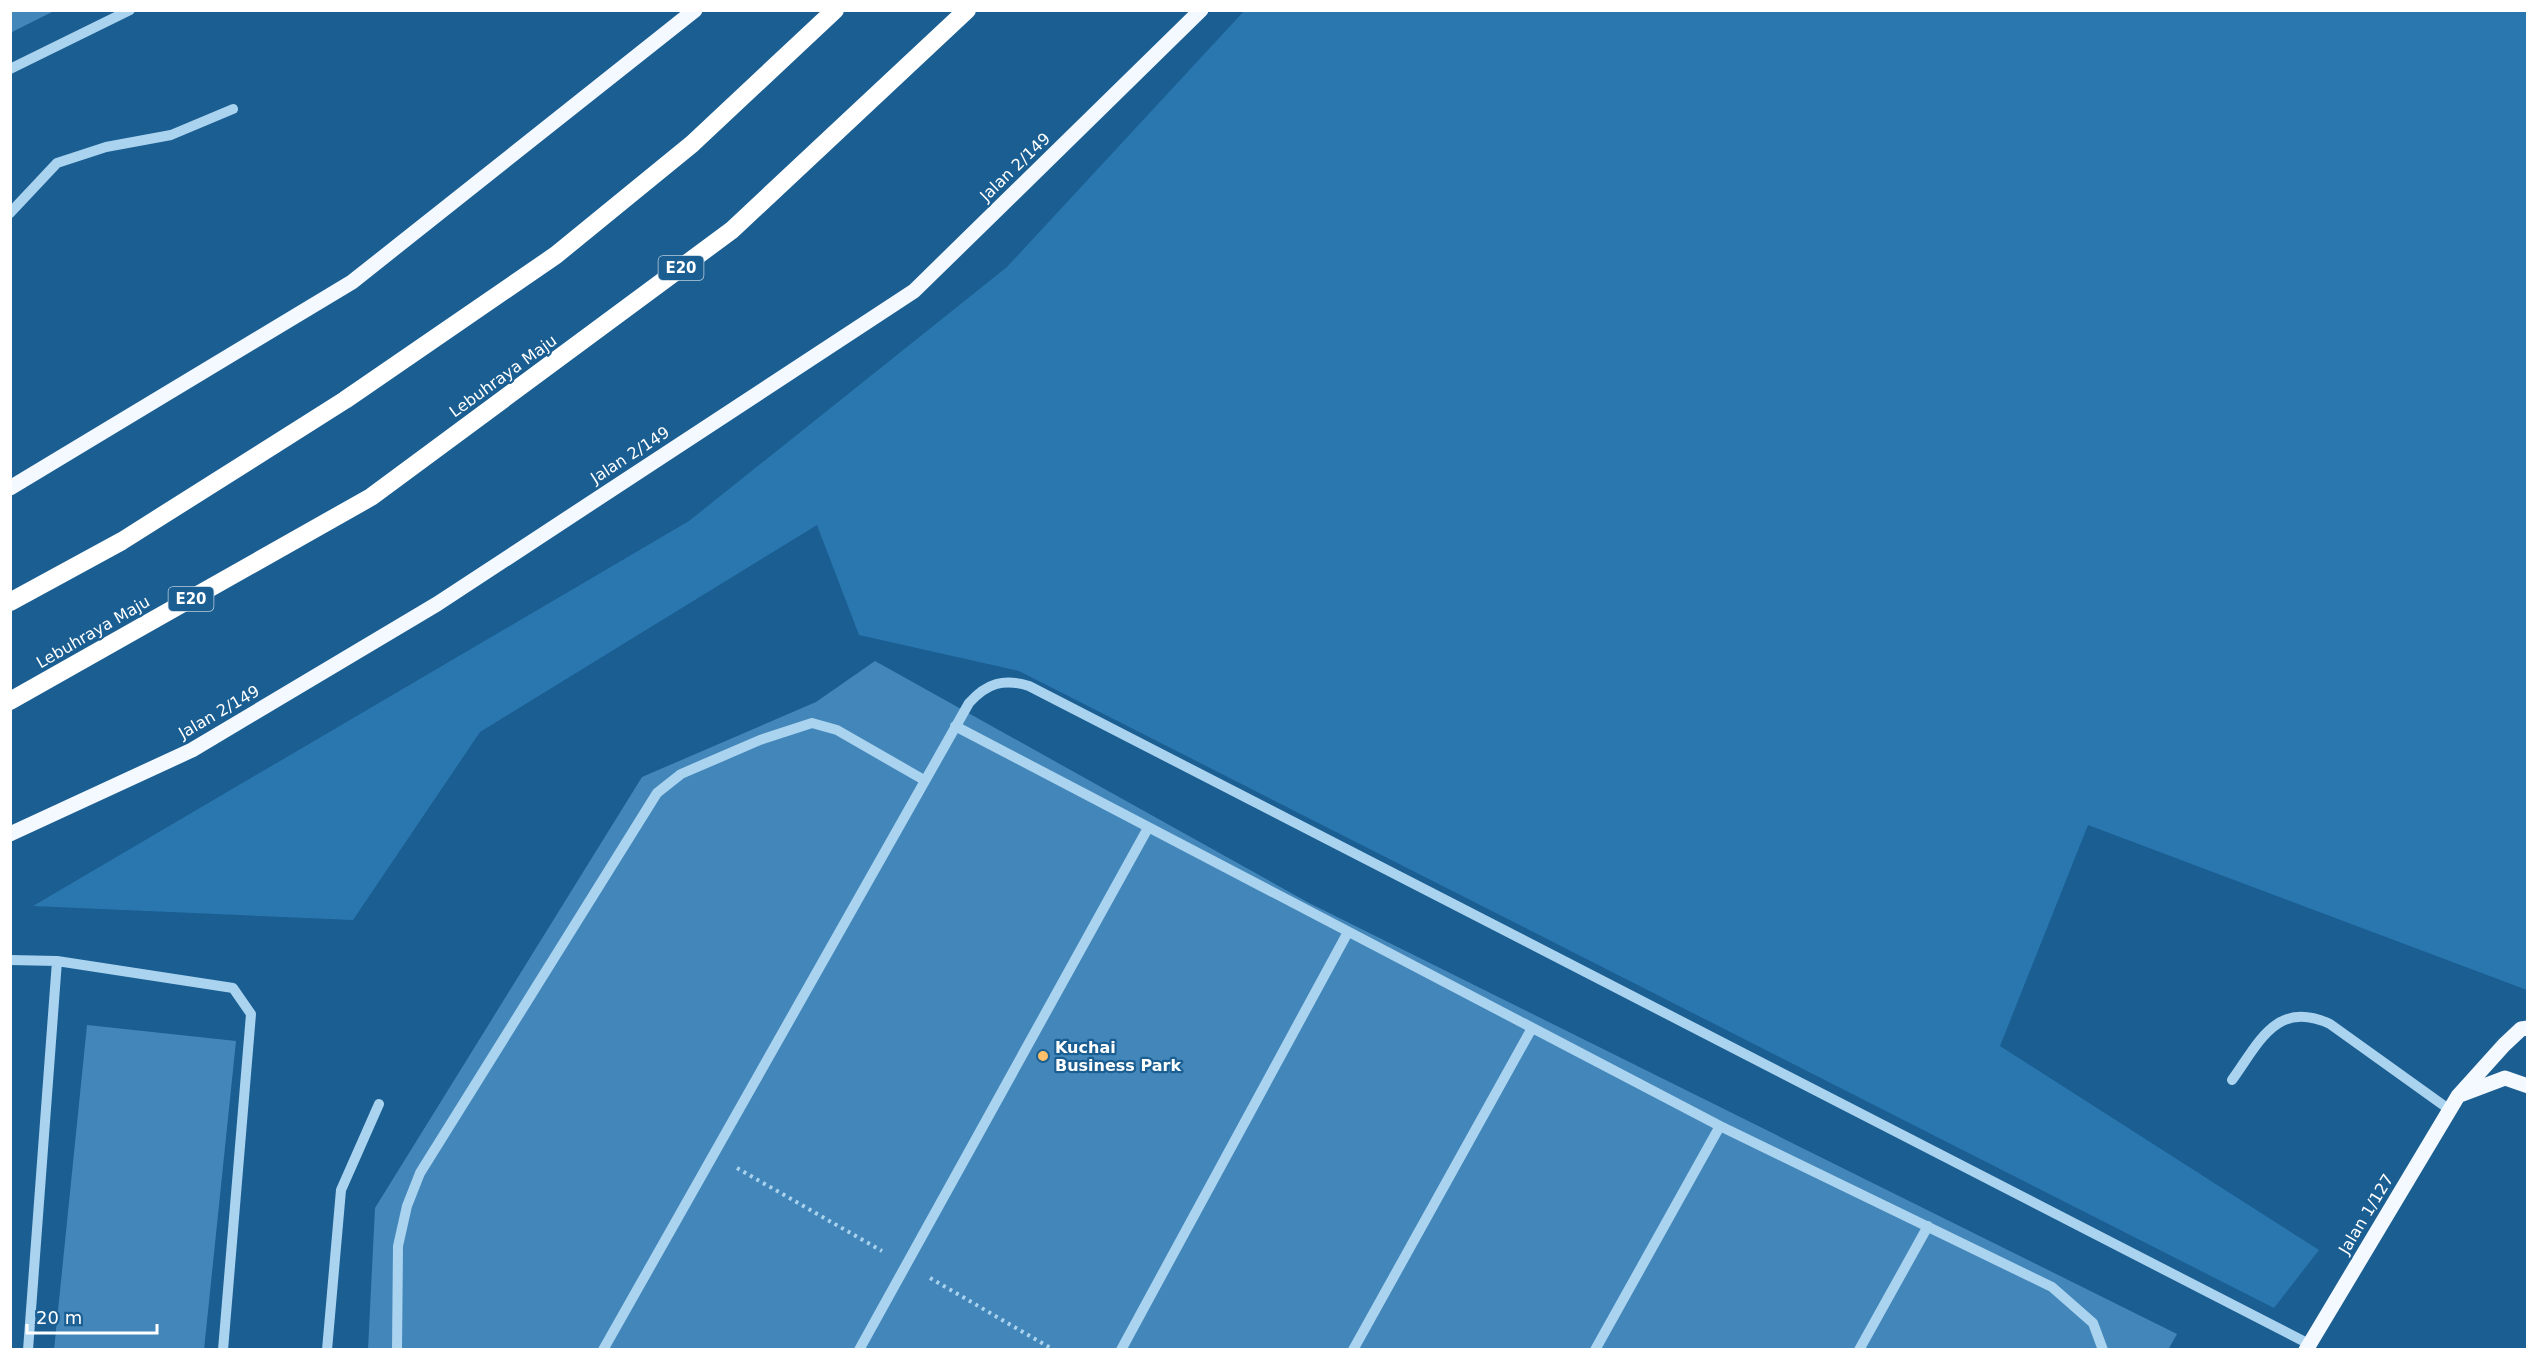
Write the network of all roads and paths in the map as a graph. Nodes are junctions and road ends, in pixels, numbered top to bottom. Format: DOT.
graph roads {
  1 [pos="130,10"];
  2 [pos="695,10"];
  3 [pos="836,10"];
  4 [pos="967,10"];
  5 [pos="1201,10"];
  6 [pos="10,69"];
  7 [pos="233,109"];
  8 [pos="10,213"];
  9 [pos="10,488"];
  10 [pos="10,602"];
  11 [pos="10,701"];
  12 [pos="955,726"];
  13 [pos="924,780"];
  14 [pos="1148,828"];
  15 [pos="10,834"];
  16 [pos="1348,932"];
  17 [pos="10,960"];
  18 [pos="57,961"];
  19 [pos="1532,1028"];
  20 [pos="2528,1028"];
  21 [pos="2232,1080"];
  22 [pos="2528,1086"];
  23 [pos="2458,1096"];
  24 [pos="380,1104"];
  25 [pos="2450,1110"];
  26 [pos="1720,1126"];
  27 [pos="1928,1226"];
  28 [pos="2307,1347"];
  29 [pos="28,1350"];
  30 [pos="223,1350"];
  31 [pos="327,1350"];
  32 [pos="397,1350"];
  33 [pos="603,1350"];
  34 [pos="859,1350"];
  35 [pos="1121,1350"];
  36 [pos="1353,1350"];
  37 [pos="1595,1350"];
  38 [pos="1859,1350"];
  39 [pos="2103,1350"];
  1 -- 6 [label="street"];
  2 -- 9 [label="main road"];
  3 -- 10 [label="highway"];
  4 -- 11 [label="highway, Lebuhraya Maju / E20"];
  5 -- 15 [label="main road, Jalan 2/149"];
  7 -- 8 [label="street"];
  12 -- 13 [label="street"];
  12 -- 14 [label="street"];
  12 -- 28 [label="street"];
  13 -- 32 [label="street"];
  13 -- 33 [label="street"];
  14 -- 16 [label="street"];
  14 -- 34 [label="street"];
  16 -- 19 [label="street"];
  16 -- 35 [label="street"];
  17 -- 18 [label="street"];
  18 -- 29 [label="street"];
  18 -- 30 [label="street"];
  19 -- 26 [label="street"];
  19 -- 36 [label="street"];
  20 -- 23 [label="main road, Jalan 1/127"];
  21 -- 25 [label="street"];
  22 -- 23 [label="main road"];
  23 -- 25 [label="main road, Jalan 1/127"];
  24 -- 31 [label="street"];
  25 -- 28 [label="main road, Jalan 1/127"];
  26 -- 27 [label="street"];
  26 -- 37 [label="street"];
  27 -- 38 [label="street"];
  27 -- 39 [label="street"];
}
